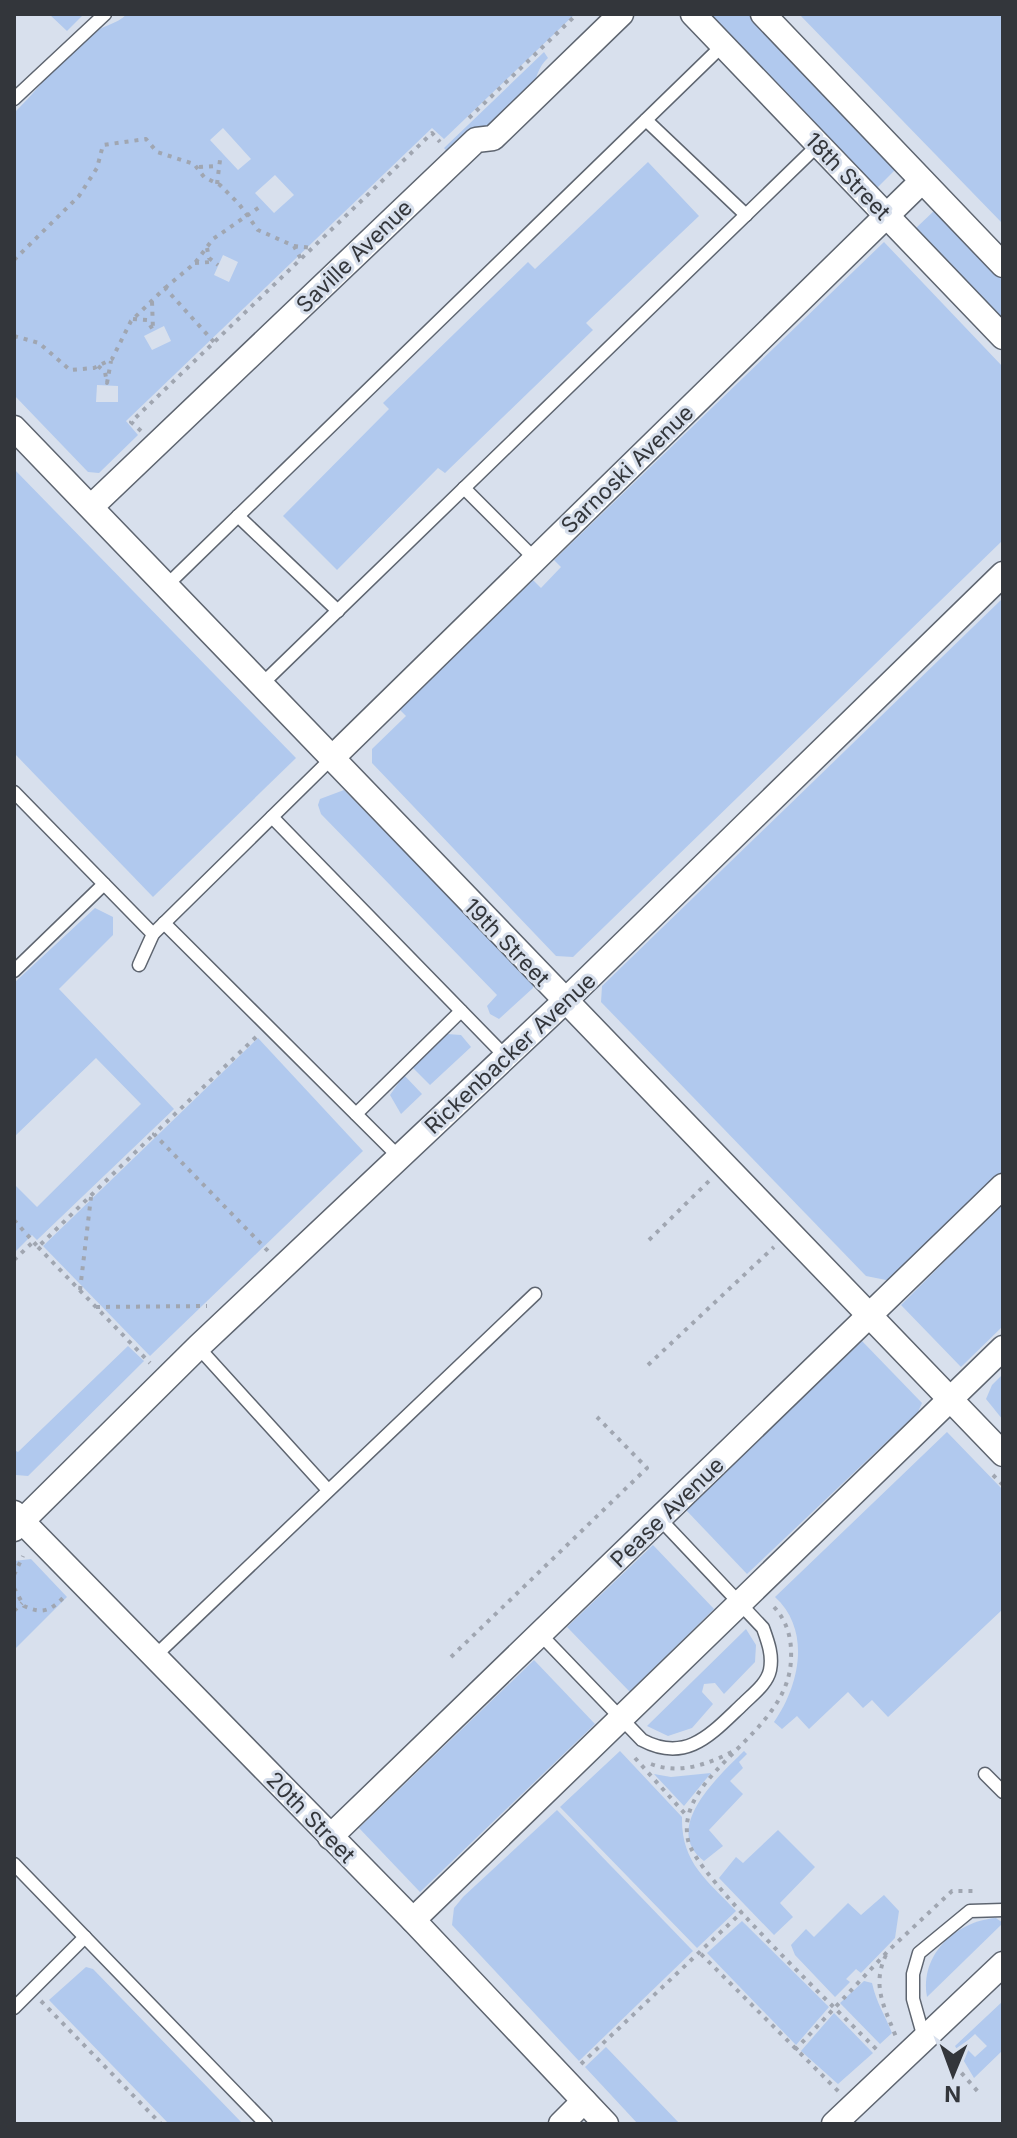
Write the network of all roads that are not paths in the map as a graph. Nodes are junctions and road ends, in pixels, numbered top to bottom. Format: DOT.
graph roads {
  1 [pos="105,14"];
  2 [pos="621,14"];
  3 [pos="693,14"];
  4 [pos="763,14"];
  5 [pos="723,45"];
  6 [pos="14,99"];
  7 [pos="646,120"];
  8 [pos="818,145"];
  9 [pos="922,181"];
  10 [pos="746,215"];
  11 [pos="886,216"];
  12 [pos="1003,265"];
  13 [pos="1003,337"];
  14 [pos="14,428"];
  15 [pos="464,488"];
  16 [pos="91,507"];
  17 [pos="238,516"];
  18 [pos="535,559"];
  19 [pos="1003,574"];
  20 [pos="166,586"];
  21 [pos="338,611"];
  22 [pos="261,685"];
  23 [pos="332,758"];
  24 [pos="14,792"];
  25 [pos="272,817"];
  26 [pos="104,884"];
  27 [pos="164,923"];
  28 [pos="153,934"];
  29 [pos="139,965"];
  30 [pos="14,971"];
  31 [pos="564,1002"];
  32 [pos="461,1011"];
  33 [pos="506,1057"];
  34 [pos="356,1114"];
  35 [pos="399,1157"];
  36 [pos="1003,1186"];
  37 [pos="535,1294"];
  38 [pos="871,1312"];
  39 [pos="198,1347"];
  40 [pos="1003,1348"];
  41 [pos="950,1400"];
  42 [pos="1003,1454"];
  43 [pos="328,1490"];
  44 [pos="660,1519"];
  45 [pos="17,1521"];
  46 [pos="739,1602"];
  47 [pos="541,1635"];
  48 [pos="155,1656"];
  49 [pos="621,1716"];
  50 [pos="985,1774"];
  51 [pos="1003,1792"];
  52 [pos="330,1837"];
  53 [pos="14,1864"];
  54 [pos="1003,1910"];
  55 [pos="413,1920"];
  56 [pos="85,1937"];
  57 [pos="1003,1964"];
  58 [pos="14,2008"];
  59 [pos="924,2038"];
  60 [pos="584,2101"];
  61 [pos="266,2124"];
  62 [pos="561,2124"];
  63 [pos="606,2124"];
  64 [pos="834,2124"];
  1 -- 6 [label="lane"];
  2 -- 16 [label="street, Saville Avenue"];
  3 -- 5 [label="street, 18th Street"];
  4 -- 9 [label="street"];
  5 -- 7 [label="lane"];
  5 -- 8 [label="street, 18th Street"];
  7 -- 10 [label="lane"];
  7 -- 17 [label="lane"];
  8 -- 10 [label="lane"];
  8 -- 11 [label="street, 18th Street"];
  9 -- 11 [label="street, Sarnoski Avenue"];
  9 -- 12 [label="street"];
  10 -- 15 [label="lane"];
  11 -- 13 [label="street, 18th Street"];
  11 -- 18 [label="street, Sarnoski Avenue"];
  14 -- 16 [label="street, 19th Street"];
  15 -- 18 [label="lane"];
  15 -- 21 [label="lane"];
  16 -- 20 [label="street, 19th Street"];
  17 -- 20 [label="lane"];
  17 -- 21 [label="lane"];
  18 -- 23 [label="street, Sarnoski Avenue"];
  19 -- 31 [label="street, Rickenbacker Avenue"];
  20 -- 22 [label="street, 19th Street"];
  21 -- 22 [label="lane"];
  22 -- 23 [label="street, 19th Street"];
  23 -- 25 [label="lane"];
  23 -- 31 [label="street, 19th Street"];
  24 -- 26 [label="lane"];
  25 -- 27 [label="lane"];
  25 -- 32 [label="lane"];
  26 -- 28 [label="lane"];
  26 -- 30 [label="lane"];
  27 -- 28 [label="lane"];
  27 -- 34 [label="lane"];
  28 -- 29 [label="lane"];
  31 -- 33 [label="street, Rickenbacker Avenue"];
  31 -- 38 [label="street, 19th Street"];
  32 -- 33 [label="lane"];
  32 -- 34 [label="lane"];
  33 -- 35 [label="street, Rickenbacker Avenue"];
  34 -- 35 [label="lane"];
  35 -- 39 [label="street, Rickenbacker Avenue"];
  36 -- 38 [label="street, Pease Avenue"];
  37 -- 43 [label="lane"];
  38 -- 41 [label="street, 19th Street"];
  38 -- 44 [label="street, Pease Avenue"];
  39 -- 43 [label="lane"];
  39 -- 45 [label="street, Rickenbacker Avenue"];
  40 -- 41 [label="street"];
  41 -- 42 [label="street, 19th Street"];
  41 -- 46 [label="street"];
  43 -- 48 [label="lane"];
  44 -- 46 [label="lane"];
  44 -- 47 [label="street, Pease Avenue"];
  45 -- 48 [label="street, 20th Street"];
  46 -- 49 [label="street"];
  46 -- 49 [label="lane"];
  47 -- 49 [label="lane"];
  47 -- 52 [label="street, Pease Avenue"];
  48 -- 52 [label="street, 20th Street"];
  49 -- 55 [label="street"];
  50 -- 51 [label="lane"];
  52 -- 55 [label="street, 20th Street"];
  53 -- 56 [label="lane"];
  54 -- 59 [label="lane"];
  55 -- 60 [label="street, 20th Street"];
  56 -- 58 [label="lane"];
  56 -- 61 [label="lane"];
  57 -- 59 [label="street"];
  59 -- 64 [label="street"];
  60 -- 62 [label="street"];
  60 -- 63 [label="street, 20th Street"];
}
